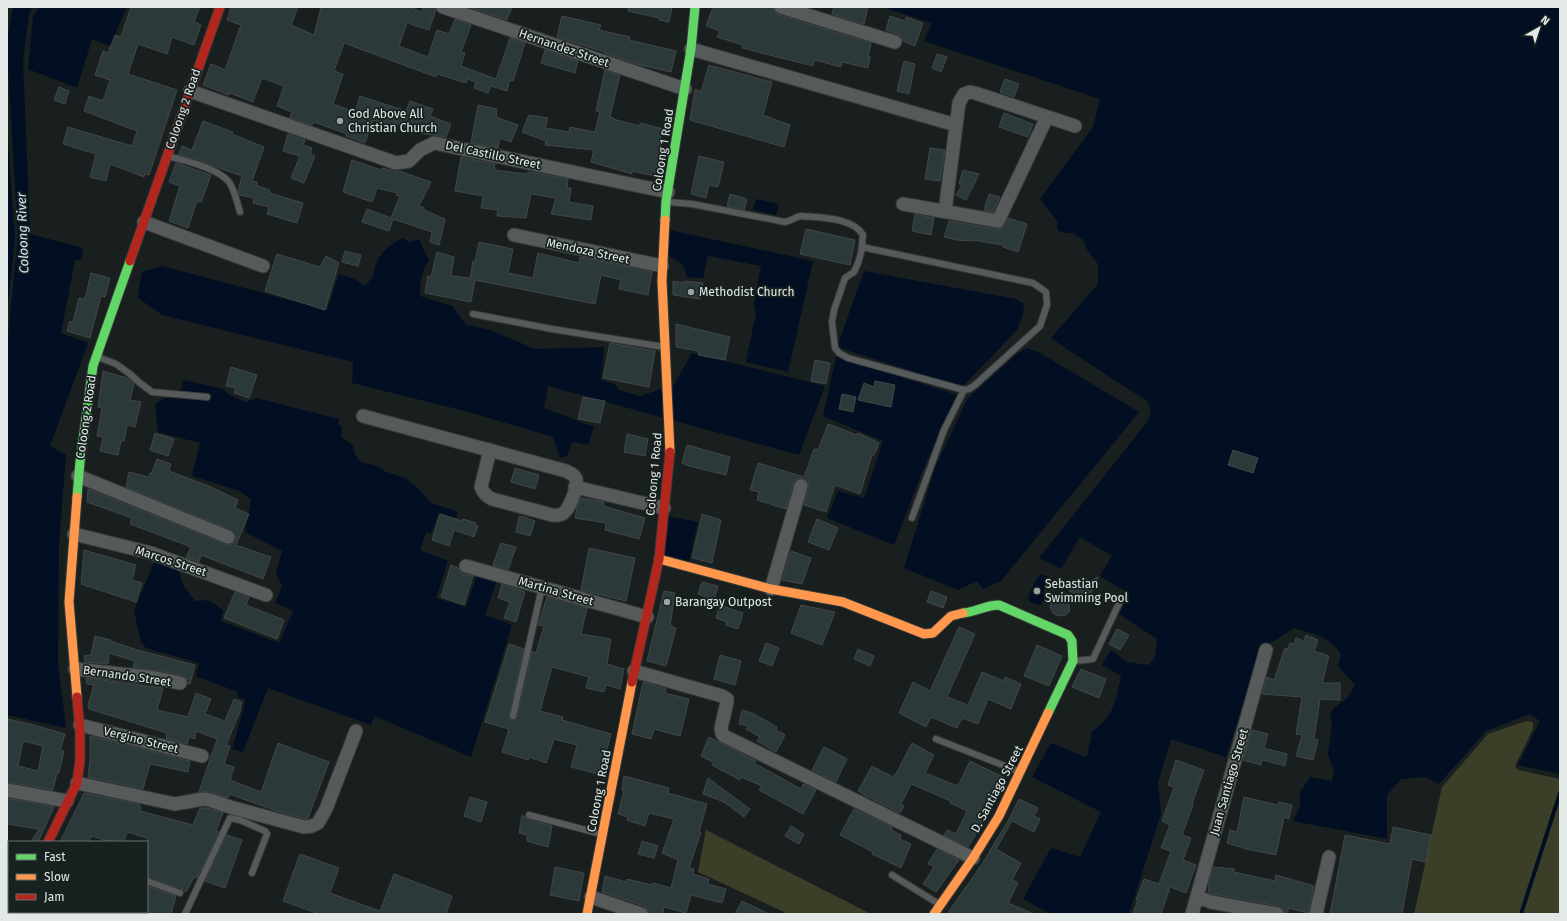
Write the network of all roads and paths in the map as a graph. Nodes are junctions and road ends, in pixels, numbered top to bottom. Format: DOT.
graph roads {
  1 [pos="220,7"];
  2 [pos="443,7"];
  3 [pos="695,7"];
  4 [pos="781,7"];
  5 [pos="895,42"];
  6 [pos="691,49"];
  7 [pos="685,89"];
  8 [pos="190,91"];
  9 [pos="1047,116"];
  10 [pos="956,125"];
  11 [pos="1075,126"];
  12 [pos="167,156"];
  13 [pos="667,196"];
  14 [pos="903,204"];
  15 [pos="945,211"];
  16 [pos="240,212"];
  17 [pos="144,222"];
  18 [pos="514,236"];
  19 [pos="862,247"];
  20 [pos="263,266"];
  21 [pos="662,266"];
  22 [pos="473,314"];
  23 [pos="666,347"];
  24 [pos="96,357"];
  25 [pos="964,390"];
  26 [pos="207,397"];
  27 [pos="363,416"];
  28 [pos="490,450"];
  29 [pos="78,476"];
  30 [pos="801,486"];
  31 [pos="575,487"];
  32 [pos="664,508"];
  33 [pos="912,518"];
  34 [pos="74,534"];
  35 [pos="228,538"];
  36 [pos="658,559"];
  37 [pos="466,566"];
  38 [pos="542,588"];
  39 [pos="770,589"];
  40 [pos="266,595"];
  41 [pos="1120,601"];
  42 [pos="647,617"];
  43 [pos="1266,650"];
  44 [pos="1071,665"];
  45 [pos="75,669"];
  46 [pos="634,671"];
  47 [pos="180,683"];
  48 [pos="513,716"];
  49 [pos="80,725"];
  50 [pos="356,731"];
  51 [pos="936,739"];
  52 [pos="202,756"];
  53 [pos="1021,772"];
  54 [pos="77,783"];
  55 [pos="7,790"];
  56 [pos="67,801"];
  57 [pos="528,814"];
  58 [pos="603,835"];
  59 [pos="48,841"];
  60 [pos="1329,857"];
  61 [pos="973,858"];
  62 [pos="252,873"];
  63 [pos="892,875"];
  64 [pos="148,881"];
  65 [pos="180,893"];
  66 [pos="591,897"];
  67 [pos="1197,897"];
  68 [pos="940,905"];
  69 [pos="185,914"];
  70 [pos="587,914"];
  71 [pos="641,914"];
  72 [pos="934,914"];
  73 [pos="1192,914"];
  74 [pos="1277,914"];
  75 [pos="1316,914"];
  1 -- 8 [label="street, Coloong 2 Road"];
  2 -- 7 [label="street, Hernandez Street"];
  3 -- 6 [label="street, Coloong 1 Road"];
  4 -- 5 [label="street"];
  6 -- 7 [label="street, Coloong 1 Road"];
  6 -- 10 [label="street"];
  7 -- 13 [label="street, Coloong 1 Road"];
  8 -- 12 [label="street, Coloong 2 Road"];
  8 -- 13 [label="street, Del Castillo Street"];
  9 -- 10 [label="street"];
  9 -- 11 [label="street"];
  9 -- 15 [label="street"];
  10 -- 15 [label="street"];
  12 -- 16 [label="lane"];
  12 -- 17 [label="street, Coloong 2 Road"];
  13 -- 19 [label="lane"];
  13 -- 21 [label="street, Coloong 1 Road"];
  14 -- 15 [label="street"];
  17 -- 20 [label="street"];
  17 -- 24 [label="street, Coloong 2 Road"];
  18 -- 21 [label="street, Mendoza Street"];
  19 -- 25 [label="lane"];
  19 -- 25 [label="lane"];
  21 -- 23 [label="street, Coloong 1 Road"];
  22 -- 23 [label="lane"];
  23 -- 32 [label="street, Coloong 1 Road"];
  24 -- 26 [label="lane"];
  24 -- 29 [label="street, Coloong 2 Road"];
  25 -- 33 [label="lane"];
  27 -- 28 [label="street"];
  28 -- 31 [label="street"];
  28 -- 31 [label="street"];
  29 -- 34 [label="street, Coloong 2 Road"];
  29 -- 35 [label="street"];
  30 -- 39 [label="street"];
  31 -- 32 [label="street"];
  32 -- 36 [label="street, Coloong 1 Road"];
  34 -- 40 [label="street, Marcos Street"];
  34 -- 45 [label="street, Coloong 2 Road"];
  36 -- 39 [label="street"];
  36 -- 42 [label="street, Coloong 1 Road"];
  37 -- 38 [label="street, Martina Street"];
  38 -- 42 [label="street, Martina Street"];
  38 -- 48 [label="lane"];
  39 -- 44 [label="street"];
  41 -- 44 [label="lane"];
  42 -- 46 [label="street, Coloong 1 Road"];
  43 -- 67 [label="street, Juan Santiago Street"];
  44 -- 53 [label="street, D. Santiago Street"];
  45 -- 47 [label="street, Bernando Street"];
  45 -- 49 [label="street, Coloong 2 Road"];
  46 -- 58 [label="street, Coloong 1 Road"];
  46 -- 61 [label="street"];
  49 -- 52 [label="street, Vergino Street"];
  49 -- 54 [label="street, Coloong 2 Road"];
  50 -- 54 [label="street"];
  51 -- 53 [label="lane"];
  53 -- 61 [label="street, D. Santiago Street"];
  54 -- 56 [label="street, Coloong 2 Road"];
  55 -- 56 [label="street"];
  56 -- 59 [label="street, Coloong 2 Road"];
  57 -- 58 [label="lane"];
  58 -- 66 [label="street, Coloong 1 Road"];
  60 -- 75 [label="street"];
  61 -- 68 [label="street, D. Santiago Street"];
  62 -- 69 [label="lane"];
  63 -- 68 [label="lane"];
  64 -- 65 [label="lane"];
  66 -- 70 [label="street, Coloong 1 Road"];
  66 -- 71 [label="street"];
  67 -- 73 [label="street, Juan Santiago Street"];
  67 -- 74 [label="street"];
  68 -- 72 [label="street, D. Santiago Street"];
}
